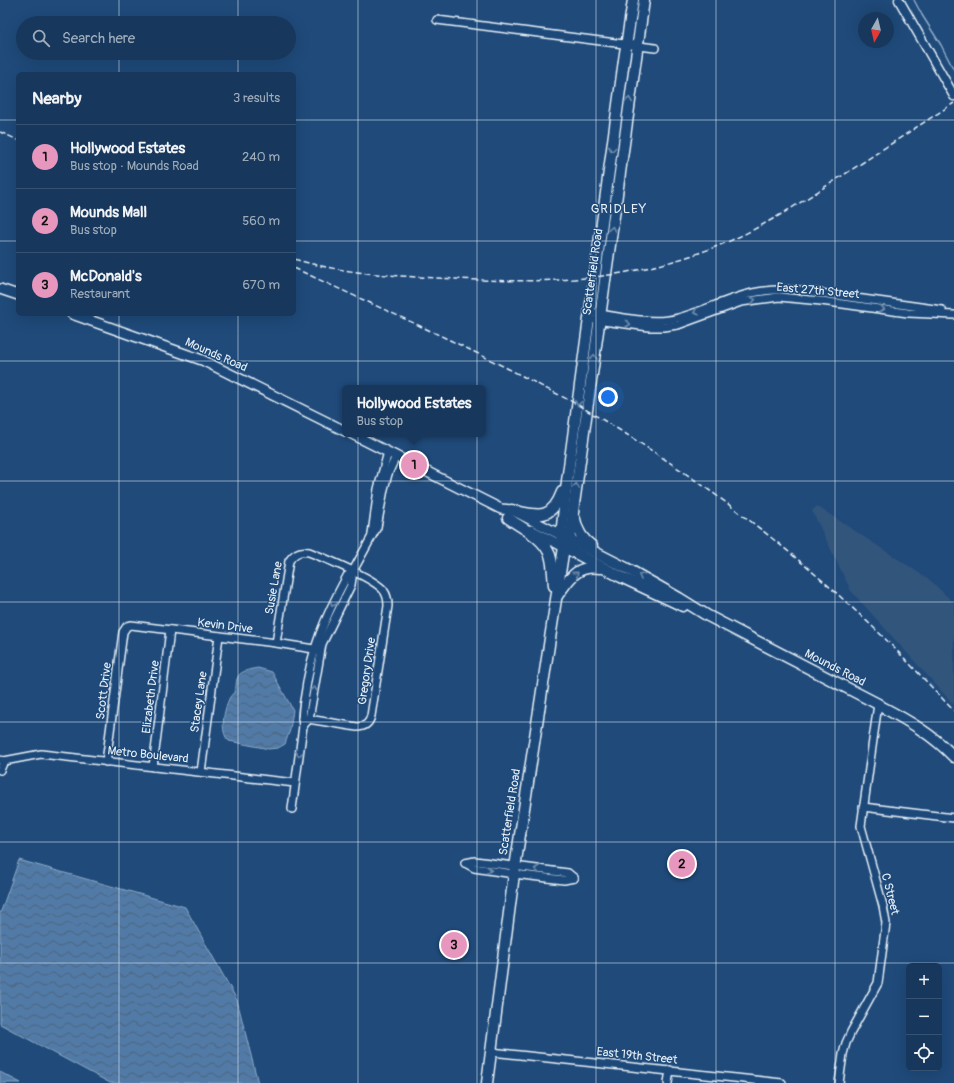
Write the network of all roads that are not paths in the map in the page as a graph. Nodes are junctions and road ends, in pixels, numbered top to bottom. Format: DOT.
graph roads {
  1 [pos="633,0"];
  2 [pos="644,0"];
  3 [pos="899,0"];
  4 [pos="437,20"];
  5 [pos="626,44"];
  6 [pos="637,46"];
  7 [pos="655,48"];
  8 [pos="954,96"];
  9 [pos="0,289"];
  10 [pos="16,295"];
  11 [pos="954,314"];
  12 [pos="78,316"];
  13 [pos="595,317"];
  14 [pos="342,429"];
  15 [pos="358,437"];
  16 [pos="392,454"];
  17 [pos="567,481"];
  18 [pos="574,504"];
  19 [pos="510,514"];
  20 [pos="565,540"];
  21 [pos="606,563"];
  22 [pos="353,571"];
  23 [pos="556,598"];
  24 [pos="127,626"];
  25 [pos="170,630"];
  26 [pos="219,636"];
  27 [pos="276,643"];
  28 [pos="317,650"];
  29 [pos="878,704"];
  30 [pos="305,719"];
  31 [pos="954,757"];
  32 [pos="2,761"];
  33 [pos="106,762"];
  34 [pos="153,767"];
  35 [pos="0,770"];
  36 [pos="201,772"];
  37 [pos="295,783"];
  38 [pos="863,807"];
  39 [pos="292,809"];
  40 [pos="954,818"];
  41 [pos="514,870"];
  42 [pos="491,1052"];
  43 [pos="670,1070"];
  44 [pos="487,1083"];
  45 [pos="668,1083"];
  46 [pos="782,1083"];
  47 [pos="839,1083"];
  1 -- 5 [label="main road, Scatterfield Road"];
  2 -- 6 [label="main road, Scatterfield Road"];
  3 -- 8 [label="street"];
  4 -- 5 [label="street"];
  5 -- 6 [label="street"];
  5 -- 13 [label="main road, Scatterfield Road, one-way"];
  6 -- 7 [label="street"];
  13 -- 6 [label="main road, Scatterfield Road, one-way"];
  9 -- 10 [label="main road"];
  11 -- 13 [label="street, East 27th Street"];
  12 -- 14 [label="main road, Mounds Road"];
  13 -- 17 [label="main road, Scatterfield Road, one-way"];
  18 -- 13 [label="main road, Scatterfield Road, one-way"];
  15 -- 16 [label="main road, Mounds Road"];
  16 -- 19 [label="main road, Mounds Road"];
  16 -- 22 [label="street"];
  17 -- 19 [label="main road"];
  17 -- 20 [label="main road, Scatterfield Road"];
  18 -- 20 [label="main road, Scatterfield Road"];
  18 -- 21 [label="main road"];
  19 -- 20 [label="main road, Mounds Road"];
  19 -- 23 [label="main road"];
  20 -- 21 [label="main road, Mounds Road"];
  20 -- 23 [label="main road, Scatterfield Road"];
  23 -- 21 [label="main road, one-way"];
  21 -- 29 [label="main road, Mounds Road"];
  22 -- 27 [label="street, Susie Lane"];
  22 -- 28 [label="street"];
  22 -- 30 [label="street, Gregory Drive"];
  23 -- 41 [label="main road, Scatterfield Road"];
  24 -- 25 [label="street, Kevin Drive"];
  24 -- 33 [label="street, Scott Drive"];
  25 -- 26 [label="street, Kevin Drive"];
  25 -- 34 [label="street, Elizabeth Drive"];
  26 -- 27 [label="street, Kevin Drive"];
  26 -- 36 [label="street, Stacey Lane"];
  27 -- 28 [label="street, Kevin Drive"];
  28 -- 30 [label="street"];
  29 -- 31 [label="main road, Mounds Road"];
  29 -- 38 [label="street, C Street"];
  30 -- 37 [label="street, one-way"];
  32 -- 33 [label="street, Metro Boulevard"];
  32 -- 35 [label="street"];
  33 -- 34 [label="street, Metro Boulevard"];
  34 -- 36 [label="street, Metro Boulevard"];
  36 -- 37 [label="street, Metro Boulevard"];
  37 -- 39 [label="street"];
  38 -- 40 [label="street"];
  38 -- 47 [label="street, C Street"];
  41 -- 41 [label="street, one-way"];
  41 -- 41 [label="street, one-way"];
  41 -- 42 [label="main road, Scatterfield Road"];
  42 -- 43 [label="street, East 19th Street"];
  42 -- 44 [label="main road, Scatterfield Road"];
  43 -- 45 [label="street"];
  43 -- 46 [label="street, East 19th Street"];
}
